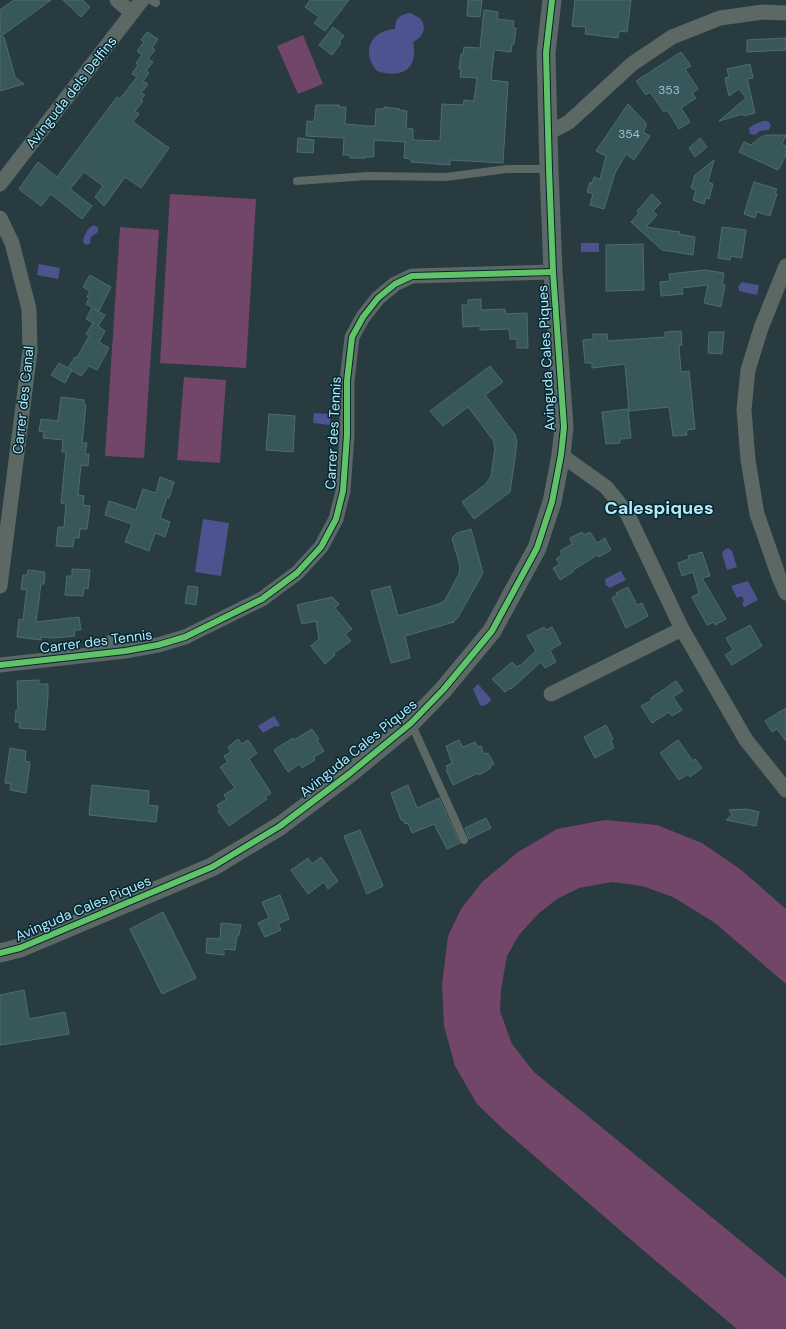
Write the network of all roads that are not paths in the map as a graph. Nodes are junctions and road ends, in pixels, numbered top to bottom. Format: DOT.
graph roads {
  1 [pos="117,0"];
  2 [pos="552,0"];
  3 [pos="150,1"];
  4 [pos="786,13"];
  5 [pos="132,14"];
  6 [pos="549,133"];
  7 [pos="549,169"];
  8 [pos="297,181"];
  9 [pos="0,184"];
  10 [pos="0,218"];
  11 [pos="786,266"];
  12 [pos="553,272"];
  13 [pos="561,455"];
  14 [pos="0,586"];
  15 [pos="786,593"];
  16 [pos="682,629"];
  17 [pos="0,665"];
  18 [pos="551,694"];
  19 [pos="411,724"];
  20 [pos="786,790"];
  21 [pos="464,840"];
  22 [pos="0,953"];
  1 -- 5 [label="street"];
  2 -- 6 [label="street, Avinguda Cales Piques"];
  3 -- 5 [label="street, Avinguda dels Delfins"];
  4 -- 6 [label="street"];
  5 -- 9 [label="street, Avinguda dels Delfins"];
  6 -- 7 [label="street, Avinguda Cales Piques"];
  7 -- 8 [label="lane"];
  7 -- 12 [label="street, Avinguda Cales Piques"];
  10 -- 14 [label="street, Carrer des Canal"];
  11 -- 15 [label="street"];
  12 -- 13 [label="street, Avinguda Cales Piques"];
  12 -- 17 [label="street, Carrer des Tennis"];
  13 -- 16 [label="street"];
  13 -- 19 [label="street, Avinguda Cales Piques"];
  16 -- 18 [label="street"];
  16 -- 20 [label="street"];
  19 -- 21 [label="lane"];
  19 -- 22 [label="street, Avinguda Cales Piques"];
}
